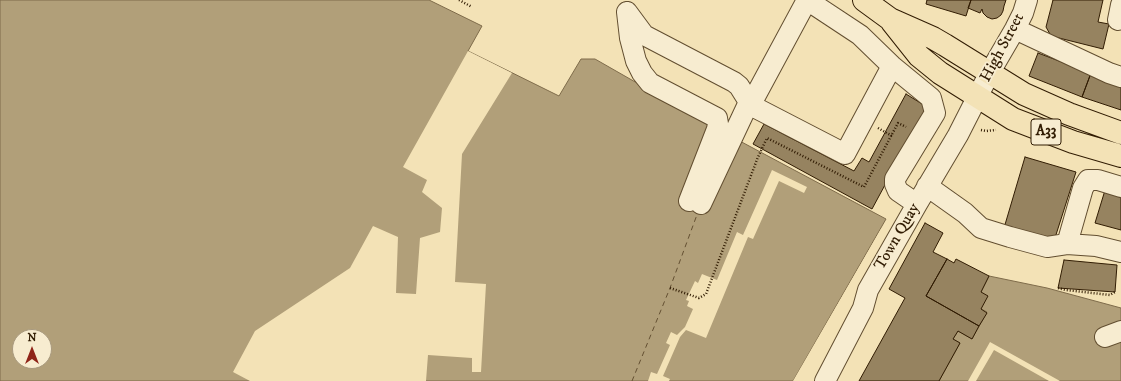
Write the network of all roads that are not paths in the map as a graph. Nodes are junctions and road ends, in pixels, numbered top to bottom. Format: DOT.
graph roads {
  1 [pos="807,0"];
  2 [pos="864,0"];
  3 [pos="1027,0"];
  4 [pos="626,6"];
  5 [pos="890,19"];
  6 [pos="1015,29"];
  7 [pos="658,42"];
  8 [pos="636,61"];
  9 [pos="892,66"];
  10 [pos="990,72"];
  11 [pos="1121,77"];
  12 [pos="977,96"];
  13 [pos="748,99"];
  14 [pos="725,133"];
  15 [pos="1121,133"];
  16 [pos="1121,156"];
  17 [pos="927,186"];
  18 [pos="1121,186"];
  19 [pos="695,203"];
  20 [pos="916,204"];
  21 [pos="1068,244"];
  22 [pos="1121,252"];
  23 [pos="829,378"];
  1 -- 9 [label="street"];
  1 -- 13 [label="street"];
  2 -- 5 [label="main road, A33"];
  3 -- 6 [label="street, High Street"];
  4 -- 7 [label="street"];
  4 -- 8 [label="street"];
  5 -- 10 [label="main road, A33"];
  5 -- 12 [label="main road, A33"];
  6 -- 10 [label="street, High Street"];
  6 -- 11 [label="street"];
  7 -- 8 [label="street"];
  7 -- 13 [label="street"];
  8 -- 14 [label="street"];
  9 -- 13 [label="street"];
  9 -- 20 [label="street"];
  10 -- 12 [label="street, High Street"];
  10 -- 15 [label="main road, A33"];
  12 -- 16 [label="main road, A33"];
  12 -- 17 [label="street, Town Quay"];
  13 -- 14 [label="street"];
  14 -- 19 [label="street"];
  17 -- 20 [label="street, Town Quay"];
  17 -- 21 [label="street"];
  18 -- 21 [label="street"];
  20 -- 23 [label="street, Town Quay"];
  21 -- 22 [label="street"];
}
